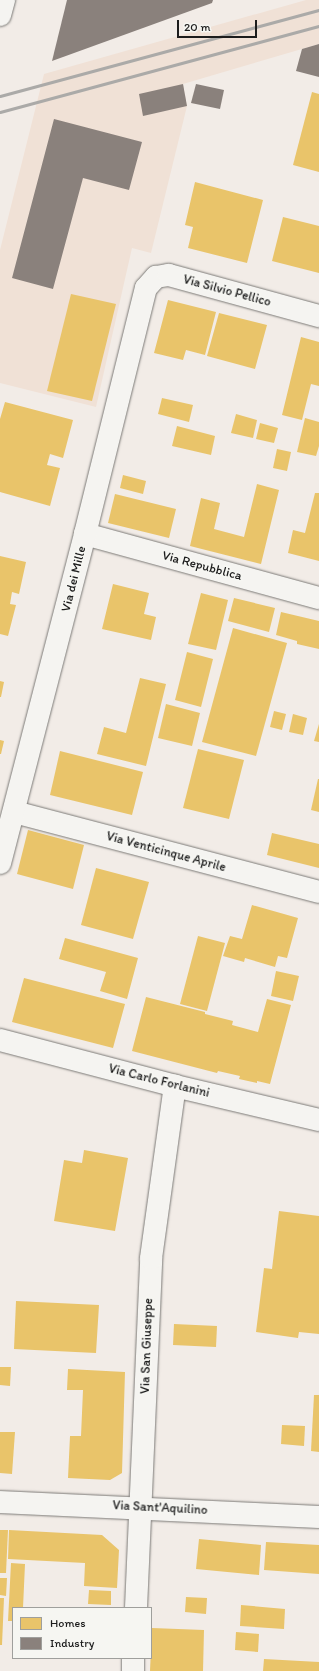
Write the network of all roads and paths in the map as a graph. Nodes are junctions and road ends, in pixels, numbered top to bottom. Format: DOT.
graph roads {
  1 [pos="4,0"];
  2 [pos="0,15"];
  3 [pos="144,294"];
  4 [pos="319,316"];
  5 [pos="86,534"];
  6 [pos="319,598"];
  7 [pos="14,812"];
  8 [pos="0,863"];
  9 [pos="319,892"];
  10 [pos="0,1040"];
  11 [pos="175,1086"];
  12 [pos="319,1120"];
  13 [pos="0,1502"];
  14 [pos="142,1507"];
  15 [pos="319,1517"];
  16 [pos="136,1607"];
  17 [pos="133,1659"];
  18 [pos="133,1671"];
  1 -- 2 [label="street"];
  3 -- 4 [label="street, Via Silvio Pellico"];
  3 -- 5 [label="street, Via dei Mille"];
  5 -- 6 [label="street, Via Repubblica"];
  5 -- 7 [label="street, Via dei Mille"];
  7 -- 8 [label="street, Via dei Mille"];
  7 -- 9 [label="street, Via Venticinque Aprile"];
  10 -- 11 [label="street, Via Carlo Forlanini"];
  11 -- 12 [label="street, Via Carlo Forlanini"];
  11 -- 14 [label="street, Via San Giuseppe"];
  13 -- 14 [label="street, Via Sant'Aquilino"];
  14 -- 15 [label="street, Via Sant'Aquilino"];
  14 -- 16 [label="street, Via San Giuseppe"];
  17 -- 18 [label="street"];
}
